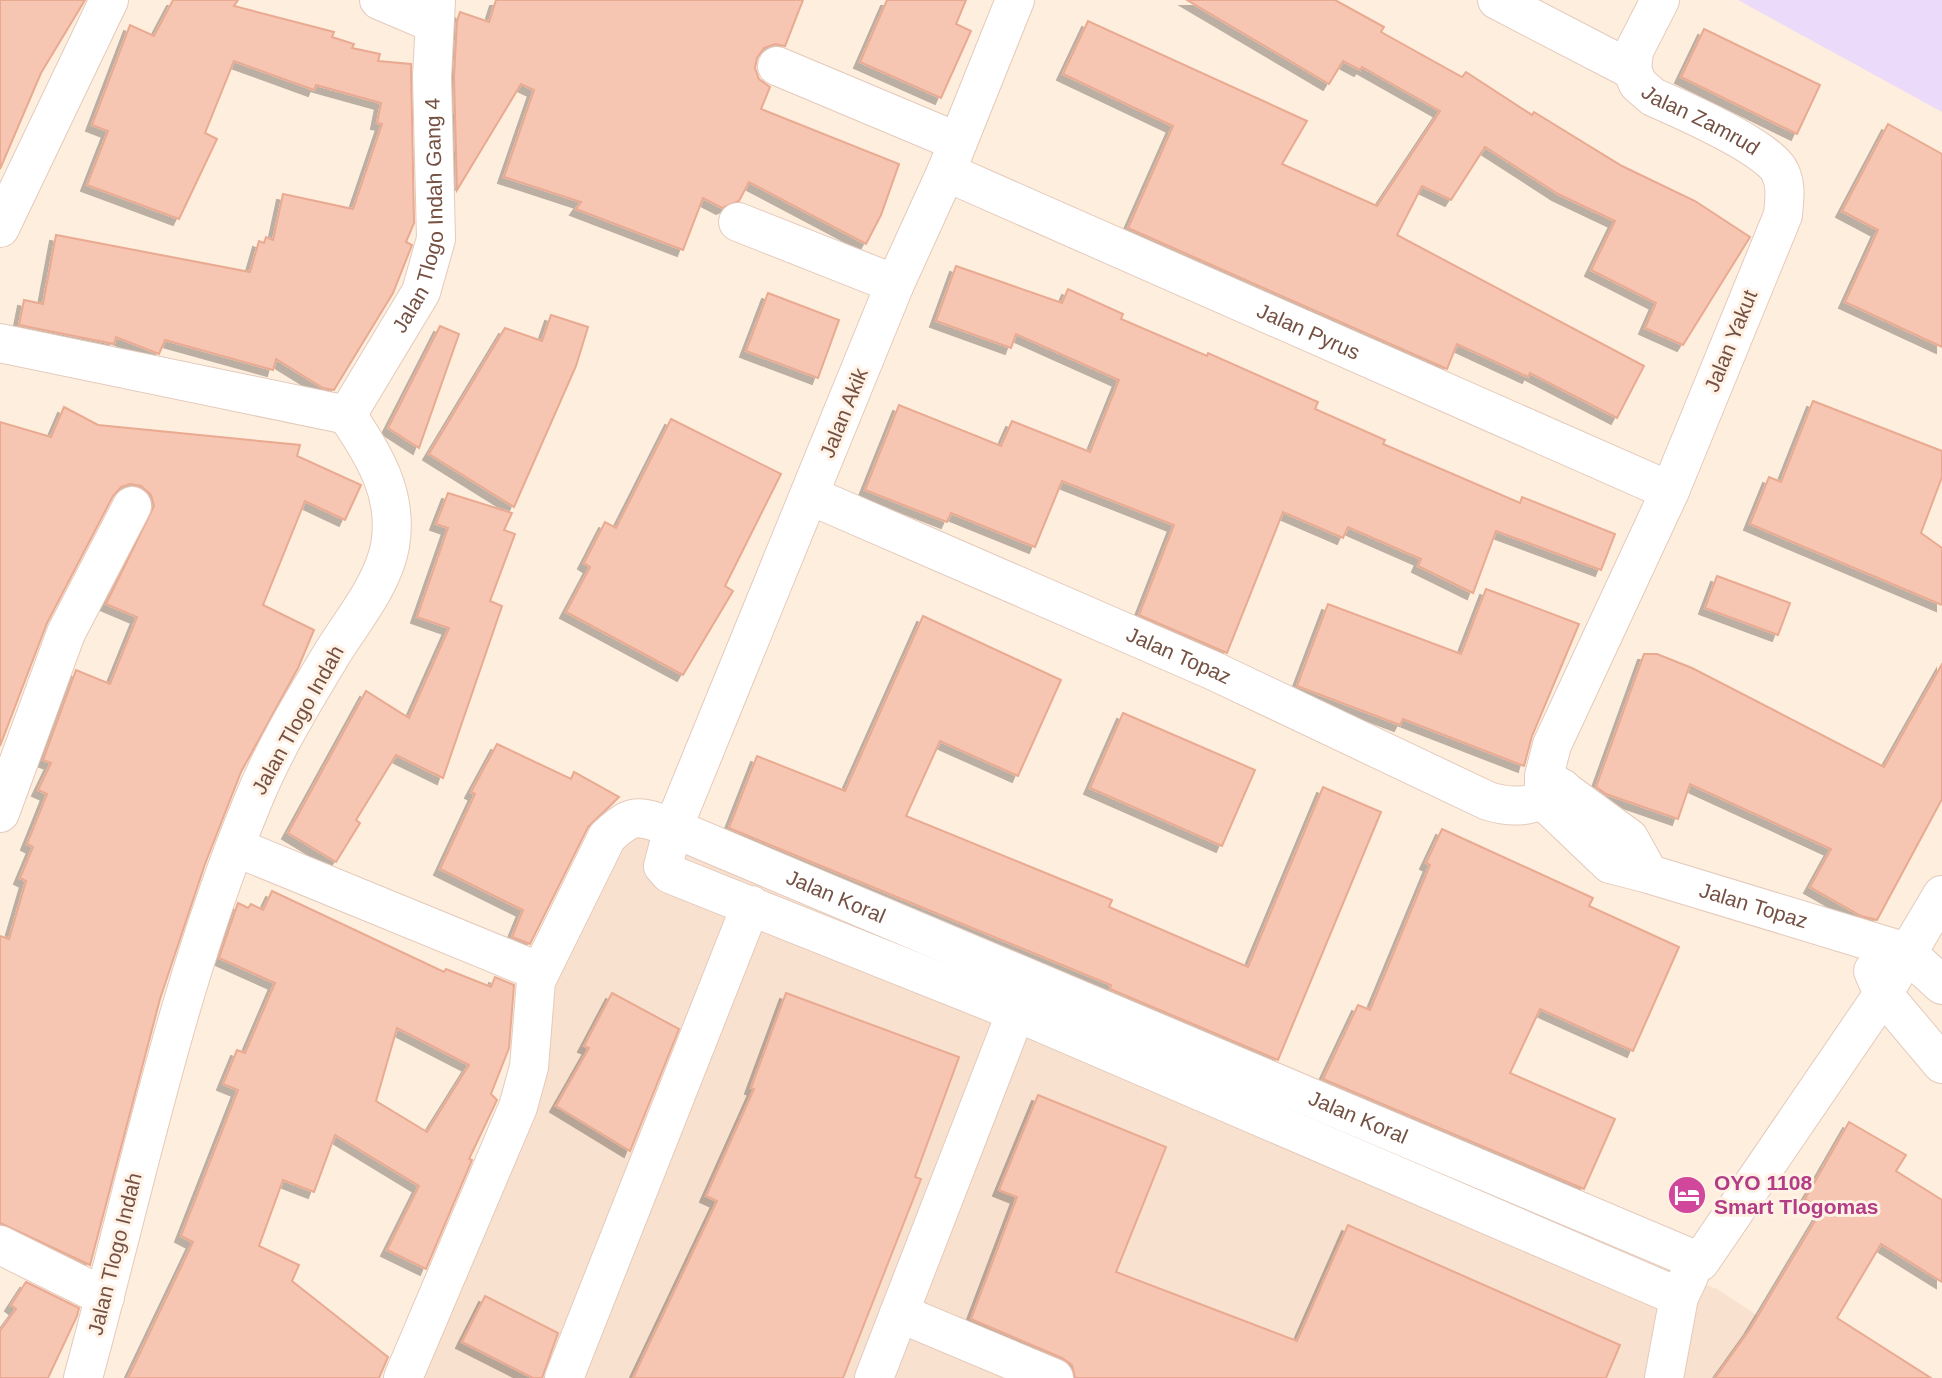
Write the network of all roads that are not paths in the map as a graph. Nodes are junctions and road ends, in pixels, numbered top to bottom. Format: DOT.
graph roads {
  1 [pos="109,0"];
  2 [pos="379,0"];
  3 [pos="1016,0"];
  4 [pos="1497,0"];
  5 [pos="1660,0"];
  6 [pos="435,11"];
  7 [pos="777,66"];
  8 [pos="1632,70"];
  9 [pos="952,157"];
  10 [pos="1785,188"];
  11 [pos="738,222"];
  12 [pos="0,228"];
  13 [pos="895,284"];
  14 [pos="0,343"];
  15 [pos="347,415"];
  16 [pos="1670,491"];
  17 [pos="811,496"];
  18 [pos="132,506"];
  19 [pos="1550,788"];
  20 [pos="0,813"];
  21 [pos="673,828"];
  22 [pos="235,846"];
  23 [pos="1942,895"];
  24 [pos="751,905"];
  25 [pos="1858,935"];
  26 [pos="1906,952"];
  27 [pos="540,972"];
  28 [pos="1942,985"];
  29 [pos="1883,995"];
  30 [pos="1016,1012"];
  31 [pos="1942,1064"];
  32 [pos="0,1245"];
  33 [pos="1700,1262"];
  34 [pos="105,1297"];
  35 [pos="1679,1297"];
  36 [pos="899,1313"];
  37 [pos="881,1376"];
  38 [pos="1662,1377"];
  39 [pos="83,1378"];
  40 [pos="403,1378"];
  41 [pos="564,1378"];
  42 [pos="1054,1378"];
  1 -- 12 [label="street"];
  2 -- 6 [label="street"];
  3 -- 9 [label="street, Jalan Akik"];
  4 -- 8 [label="street, Jalan Zamrud"];
  5 -- 8 [label="street"];
  6 -- 15 [label="street, Jalan Tlogo Indah Gang 4"];
  7 -- 9 [label="street, Jalan Pyrus"];
  8 -- 10 [label="street, Jalan Zamrud"];
  9 -- 13 [label="street, Jalan Akik"];
  9 -- 16 [label="street, Jalan Pyrus"];
  10 -- 16 [label="street, Jalan Yakut"];
  11 -- 13 [label="street"];
  13 -- 17 [label="street, Jalan Akik"];
  14 -- 15 [label="street"];
  15 -- 22 [label="street, Jalan Tlogo Indah"];
  16 -- 19 [label="street"];
  17 -- 19 [label="street, Jalan Topaz"];
  17 -- 21 [label="street, Jalan Akik"];
  18 -- 20 [label="street"];
  19 -- 25 [label="street, Jalan Topaz"];
  21 -- 24 [label="street, Jalan Akik"];
  21 -- 27 [label="street, Jalan Koral"];
  21 -- 33 [label="street, Jalan Koral"];
  22 -- 27 [label="street"];
  22 -- 34 [label="street, Jalan Tlogo Indah"];
  23 -- 26 [label="street"];
  24 -- 30 [label="street"];
  24 -- 41 [label="street"];
  25 -- 26 [label="street, Jalan Topaz"];
  25 -- 29 [label="street"];
  26 -- 28 [label="street"];
  26 -- 29 [label="street"];
  27 -- 40 [label="street"];
  29 -- 31 [label="street"];
  29 -- 33 [label="street"];
  30 -- 35 [label="street"];
  30 -- 36 [label="street"];
  32 -- 34 [label="street"];
  33 -- 35 [label="street"];
  34 -- 39 [label="street, Jalan Tlogo Indah"];
  35 -- 38 [label="street"];
  36 -- 37 [label="street"];
  36 -- 42 [label="street"];
}
